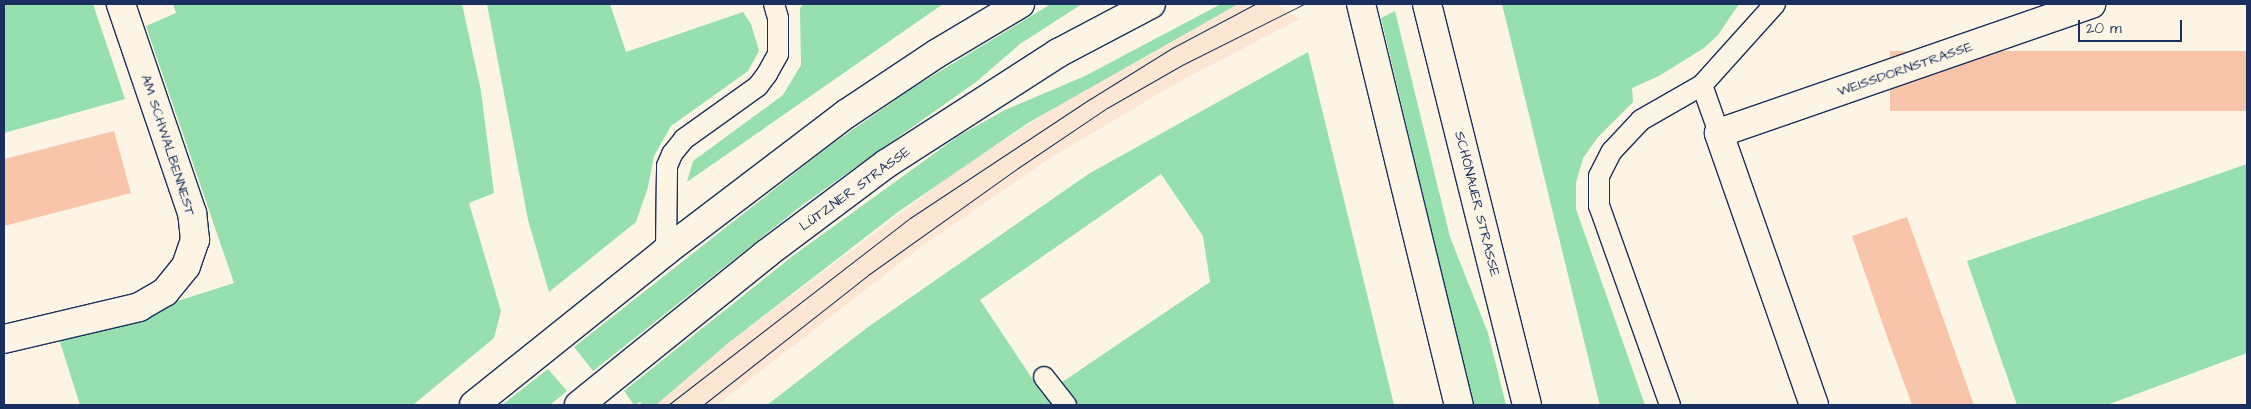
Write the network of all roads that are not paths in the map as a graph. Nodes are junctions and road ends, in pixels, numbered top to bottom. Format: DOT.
graph roads {
  1 [pos="121,4"];
  2 [pos="774,4"];
  3 [pos="1020,4"];
  4 [pos="1152,4"];
  5 [pos="1427,4"];
  6 [pos="1775,4"];
  7 [pos="2091,4"];
  8 [pos="1356,7"];
  9 [pos="1702,84"];
  10 [pos="1719,134"];
  11 [pos="666,251"];
  12 [pos="4,339"];
  13 [pos="1044,377"];
  14 [pos="474,405"];
  15 [pos="579,405"];
  16 [pos="1066,405"];
  17 [pos="1459,405"];
  18 [pos="1527,405"];
  19 [pos="1670,405"];
  20 [pos="1814,405"];
  1 -- 12 [label="main road, AM SCHWALBENNEST"];
  2 -- 11 [label="lane"];
  3 -- 11 [label="main road"];
  4 -- 15 [label="main road, LÜTZNER STRASSE"];
  5 -- 18 [label="main road, SCHÖNAUER STRASSE"];
  6 -- 9 [label="lane"];
  7 -- 10 [label="main road, WEISSDORNSTRASSE"];
  8 -- 17 [label="main road"];
  9 -- 10 [label="lane"];
  9 -- 19 [label="lane"];
  10 -- 20 [label="main road"];
  11 -- 14 [label="main road"];
  13 -- 16 [label="lane"];
}
